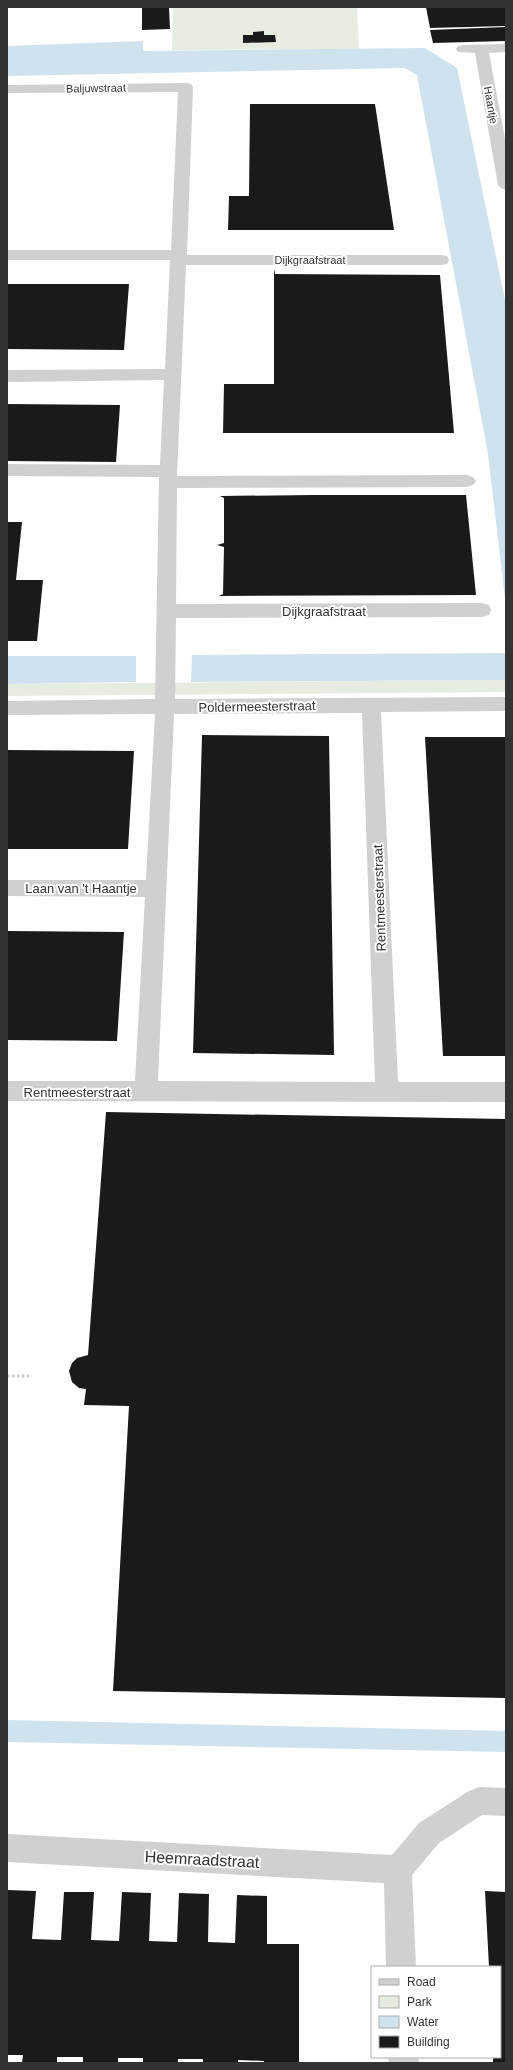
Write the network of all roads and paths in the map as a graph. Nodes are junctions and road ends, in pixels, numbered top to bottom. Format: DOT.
graph roads {
  1 [pos="506,48"];
  2 [pos="463,49"];
  3 [pos="481,49"];
  4 [pos="7,88"];
  5 [pos="506,185"];
  6 [pos="7,255"];
  7 [pos="179,257"];
  8 [pos="442,260"];
  9 [pos="174,374"];
  10 [pos="7,376"];
  11 [pos="7,470"];
  12 [pos="168,476"];
  13 [pos="467,481"];
  14 [pos="482,610"];
  15 [pos="166,611"];
  16 [pos="371,704"];
  17 [pos="506,704"];
  18 [pos="165,707"];
  19 [pos="7,708"];
  20 [pos="7,888"];
  21 [pos="156,889"];
  22 [pos="7,1091"];
  23 [pos="146,1092"];
  24 [pos="387,1092"];
  25 [pos="506,1092"];
  26 [pos="7,1376"];
  27 [pos="29,1376"];
  28 [pos="506,1802"];
  29 [pos="7,1848"];
  30 [pos="398,1870"];
  31 [pos="401,1966"];
  1 -- 3 [label="street"];
  2 -- 3 [label="street"];
  3 -- 5 [label="street, Haantje"];
  4 -- 7 [label="street, Baljuwstraat"];
  6 -- 7 [label="street, Dijkgraafstraat"];
  7 -- 8 [label="street, Dijkgraafstraat"];
  7 -- 9 [label="street"];
  9 -- 10 [label="street"];
  9 -- 12 [label="street"];
  11 -- 12 [label="street"];
  12 -- 13 [label="street"];
  12 -- 15 [label="street"];
  14 -- 15 [label="street, Dijkgraafstraat"];
  15 -- 18 [label="street"];
  16 -- 17 [label="street, Poldermeesterstraat"];
  16 -- 18 [label="street, Poldermeesterstraat"];
  16 -- 24 [label="street, Rentmeesterstraat"];
  18 -- 19 [label="street, Poldermeesterstraat"];
  18 -- 21 [label="street, Rentmeesterstraat"];
  20 -- 21 [label="street, Laan van 't Haantje"];
  21 -- 23 [label="street, Rentmeesterstraat"];
  22 -- 23 [label="street, Rentmeesterstraat"];
  23 -- 24 [label="street, Rentmeesterstraat"];
  24 -- 25 [label="street, Rentmeesterstraat"];
  26 -- 27 [label="path"];
  28 -- 30 [label="street"];
  29 -- 30 [label="street, Heemraadstraat"];
  30 -- 31 [label="street"];
}
